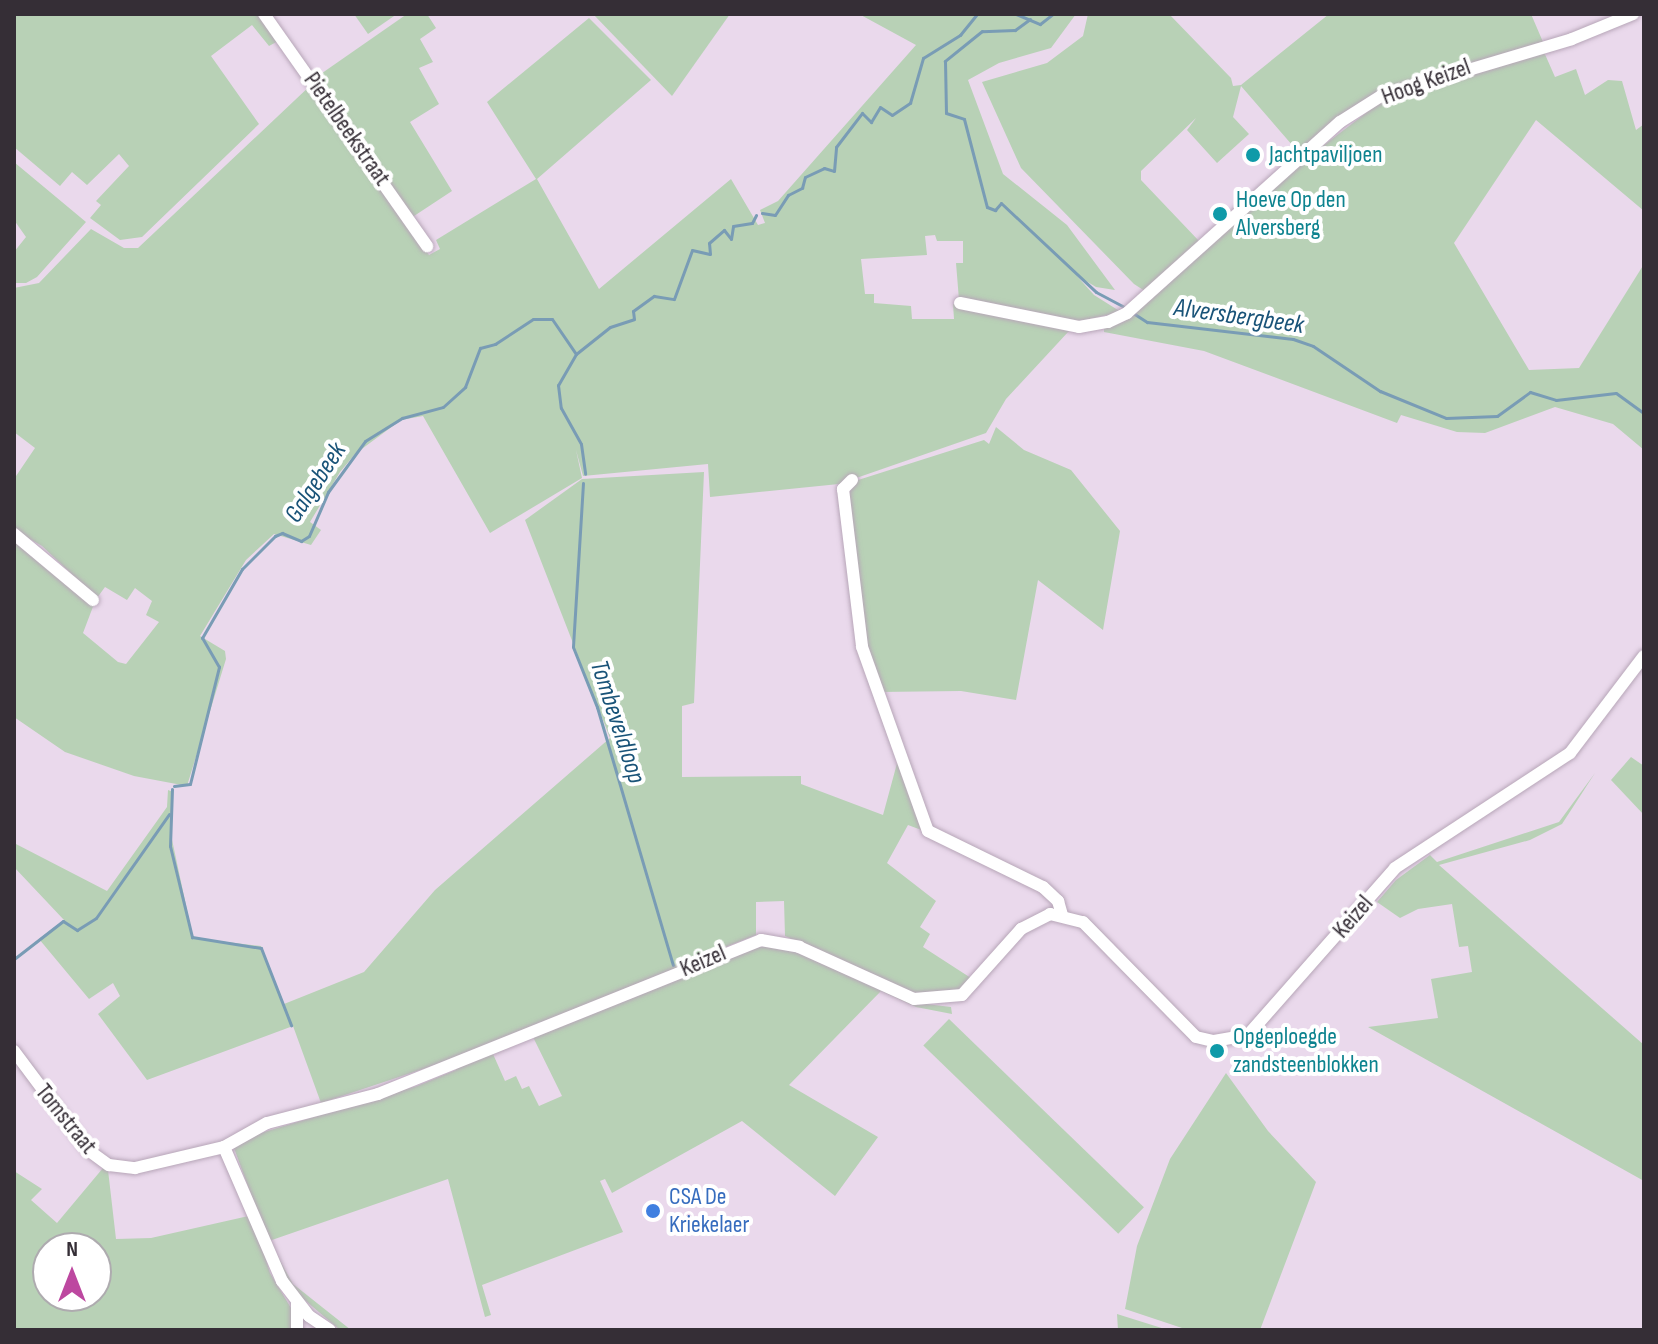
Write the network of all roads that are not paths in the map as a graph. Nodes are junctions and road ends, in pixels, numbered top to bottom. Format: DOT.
graph roads {
  1 [pos="264,14"];
  2 [pos="1633,14"];
  3 [pos="427,246"];
  4 [pos="960,303"];
  5 [pos="852,480"];
  6 [pos="14,534"];
  7 [pos="93,600"];
  8 [pos="1644,656"];
  9 [pos="1062,915"];
  10 [pos="14,1051"];
  11 [pos="320,1109"];
  12 [pos="224,1147"];
  13 [pos="297,1303"];
  14 [pos="297,1330"];
  15 [pos="330,1330"];
  1 -- 3 [label="street, Pietelbeekstraat"];
  2 -- 4 [label="street, Hoog Keizel"];
  5 -- 9 [label="street, Keizel"];
  6 -- 7 [label="street"];
  8 -- 9 [label="street, Keizel"];
  9 -- 11 [label="street, Keizel"];
  10 -- 12 [label="street, Tomstraat"];
  11 -- 12 [label="street, Tomstraat"];
  12 -- 13 [label="street"];
  13 -- 14 [label="street"];
  13 -- 15 [label="street"];
}
